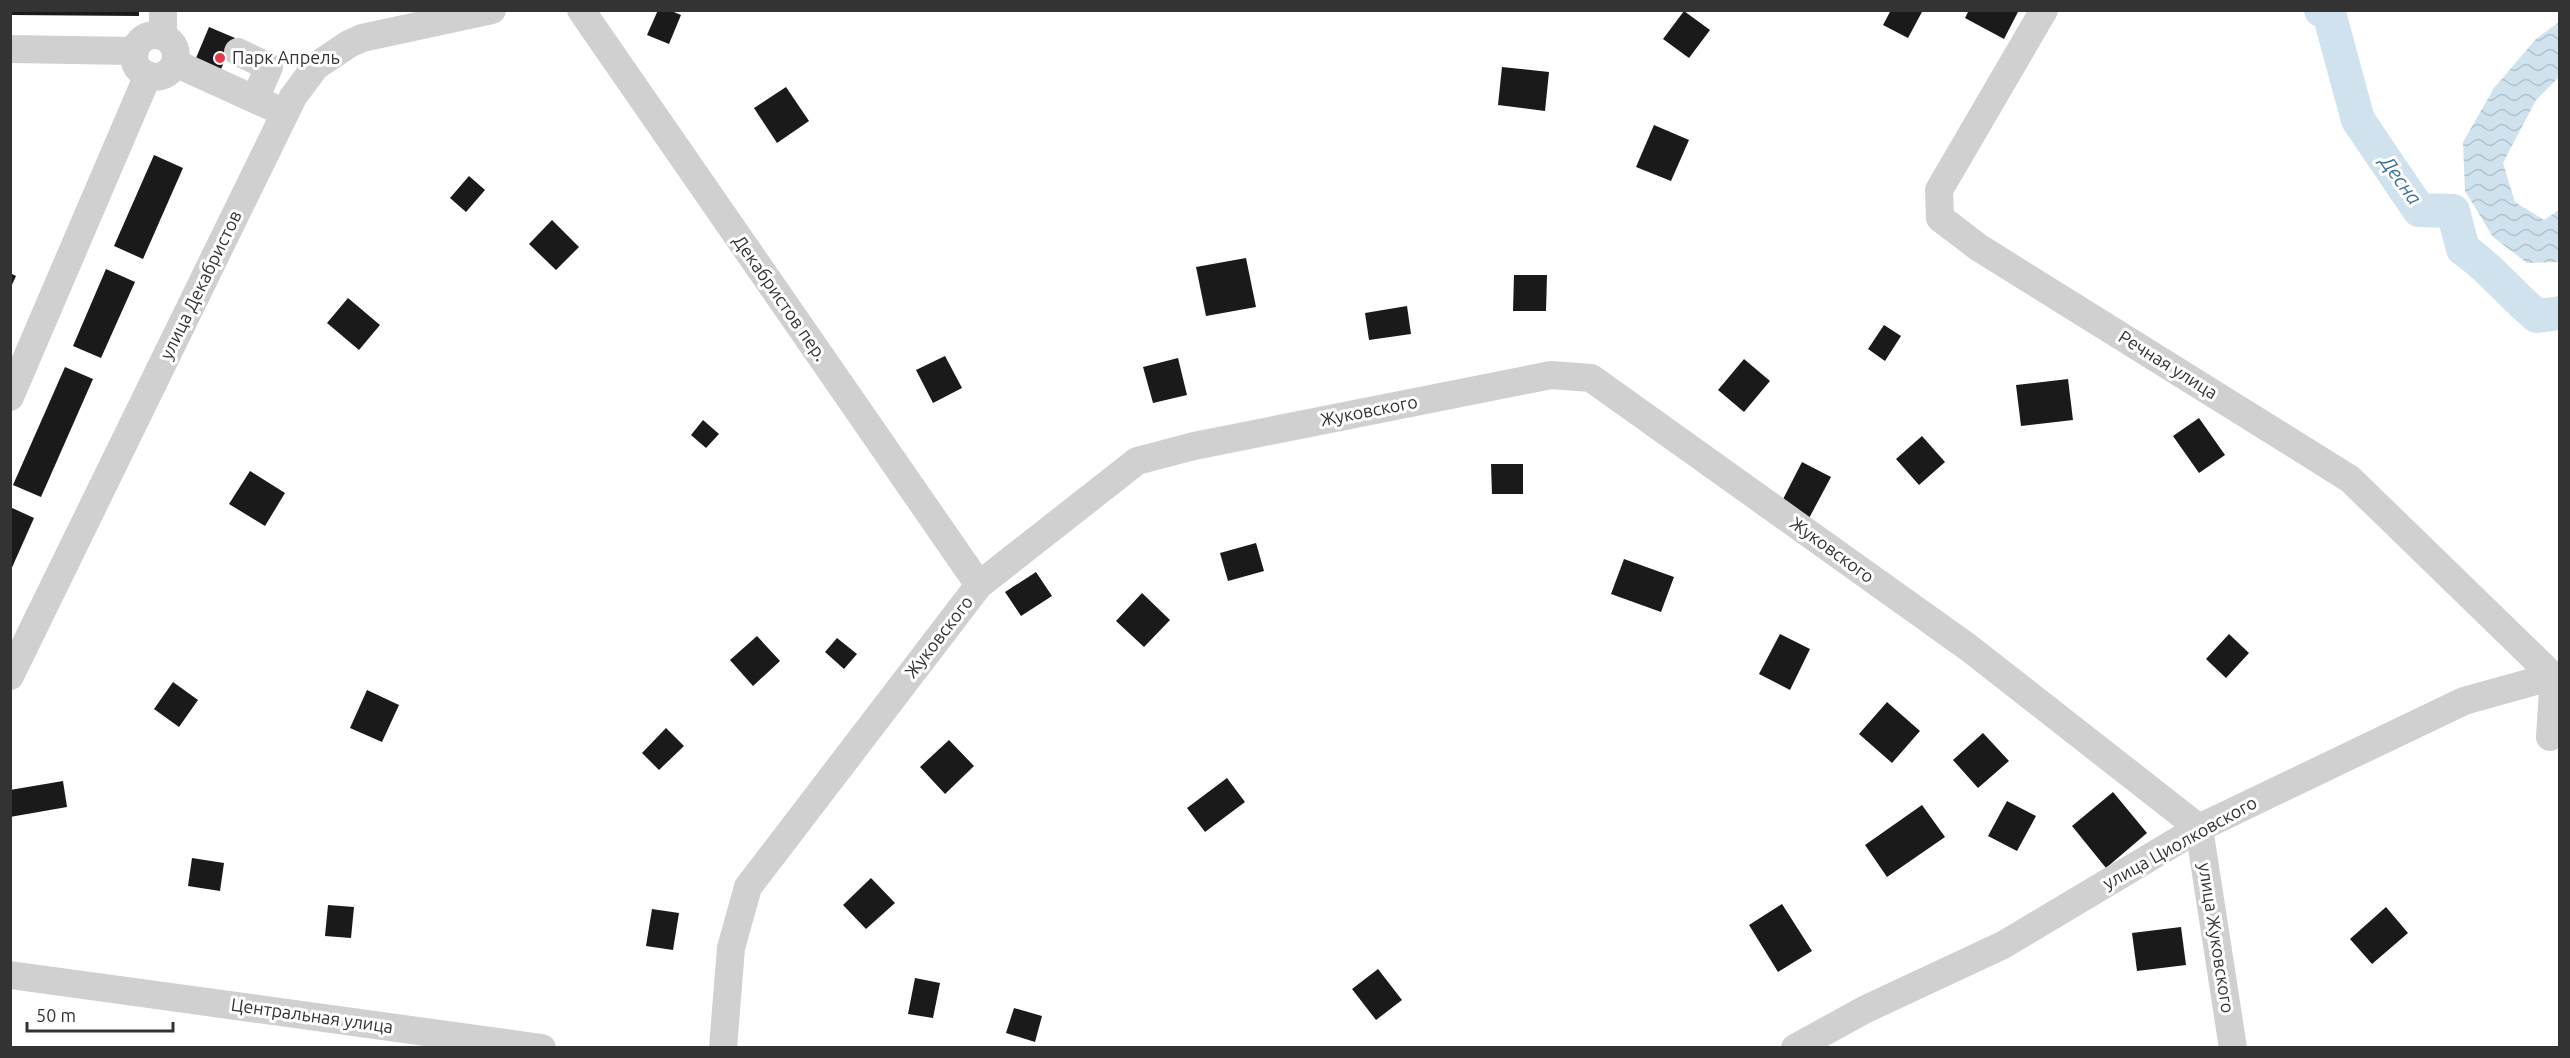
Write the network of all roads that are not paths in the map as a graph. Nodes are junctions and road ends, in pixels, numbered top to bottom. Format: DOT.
graph roads {
  1 [pos="492,10"];
  2 [pos="580,10"];
  3 [pos="2044,10"];
  4 [pos="163,23"];
  5 [pos="10,49"];
  6 [pos="238,52"];
  7 [pos="142,63"];
  8 [pos="175,63"];
  9 [pos="255,99"];
  10 [pos="285,113"];
  11 [pos="10,397"];
  12 [pos="979,585"];
  13 [pos="10,676"];
  14 [pos="2557,680"];
  15 [pos="2550,737"];
  16 [pos="2199,828"];
  17 [pos="10,975"];
  18 [pos="542,1047"];
  19 [pos="723,1047"];
  20 [pos="1795,1047"];
  21 [pos="2233,1047"];
  1 -- 10 [label="street, улица Декабристов"];
  2 -- 12 [label="street, Декабристов пер."];
  3 -- 14 [label="street, Речная улица"];
  4 -- 7 [label="street"];
  4 -- 8 [label="street"];
  5 -- 7 [label="street"];
  6 -- 9 [label="street"];
  7 -- 8 [label="street"];
  7 -- 11 [label="street"];
  8 -- 9 [label="street"];
  9 -- 10 [label="street"];
  10 -- 13 [label="street, улица Декабристов"];
  12 -- 16 [label="street, Жуковского"];
  12 -- 19 [label="street, Жуковского"];
  14 -- 15 [label="street"];
  14 -- 16 [label="street, улица Циолковского"];
  16 -- 20 [label="street, улица Циолковского"];
  16 -- 21 [label="street, улица Жуковского"];
  17 -- 18 [label="street, Центральная улица"];
}
